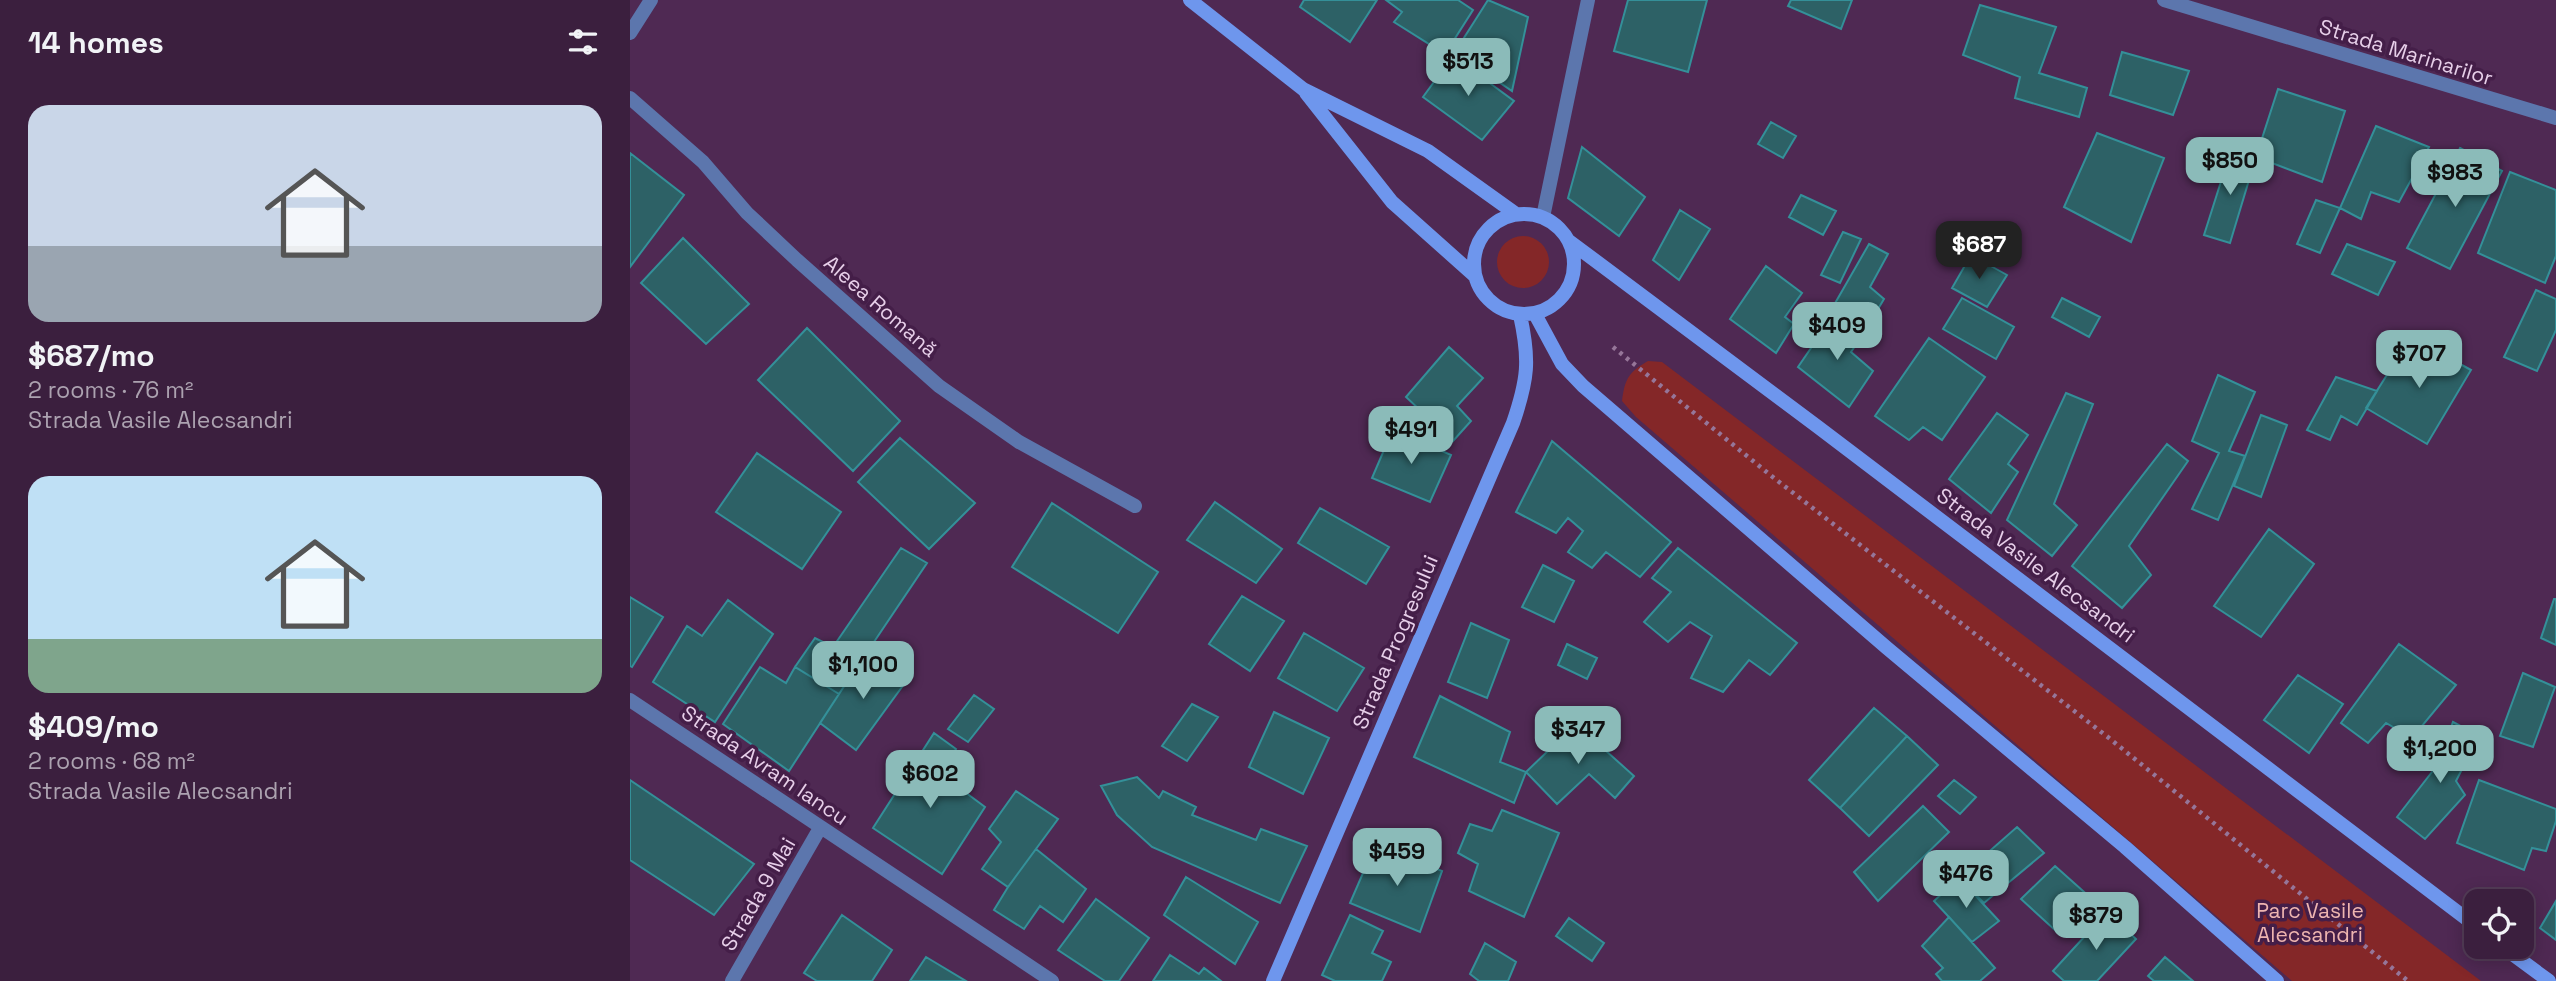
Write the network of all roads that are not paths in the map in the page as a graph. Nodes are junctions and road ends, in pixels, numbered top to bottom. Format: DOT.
graph roads {
  1 [pos="651,0"];
  2 [pos="1190,0"];
  3 [pos="1588,0"];
  4 [pos="2164,0"];
  5 [pos="630,33"];
  6 [pos="1303,89"];
  7 [pos="630,98"];
  8 [pos="2556,118"];
  9 [pos="1516,214"];
  10 [pos="1543,217"];
  11 [pos="1569,241"];
  12 [pos="1475,276"];
  13 [pos="1535,314"];
  14 [pos="1520,315"];
  15 [pos="1135,506"];
  16 [pos="630,700"];
  17 [pos="820,828"];
  18 [pos="2464,917"];
  19 [pos="2519,959"];
  20 [pos="732,981"];
  21 [pos="1052,981"];
  22 [pos="1273,981"];
  23 [pos="2277,981"];
  24 [pos="2549,981"];
  1 -- 5 [label="street"];
  2 -- 6 [label="street"];
  3 -- 10 [label="street"];
  4 -- 8 [label="street, Strada Marinarilor"];
  6 -- 9 [label="street"];
  6 -- 12 [label="street"];
  7 -- 15 [label="street, Aleea Romană"];
  9 -- 10 [label="street"];
  9 -- 12 [label="street"];
  10 -- 11 [label="street"];
  11 -- 13 [label="street"];
  11 -- 18 [label="street, Strada Vasile Alecsandri"];
  12 -- 14 [label="street"];
  13 -- 14 [label="street"];
  13 -- 23 [label="street"];
  14 -- 22 [label="street, Strada Progresului"];
  16 -- 17 [label="street, Strada Avram Iancu"];
  17 -- 20 [label="street, Strada 9 Mai"];
  17 -- 21 [label="street, Strada Avram Iancu"];
  19 -- 24 [label="street"];
}
